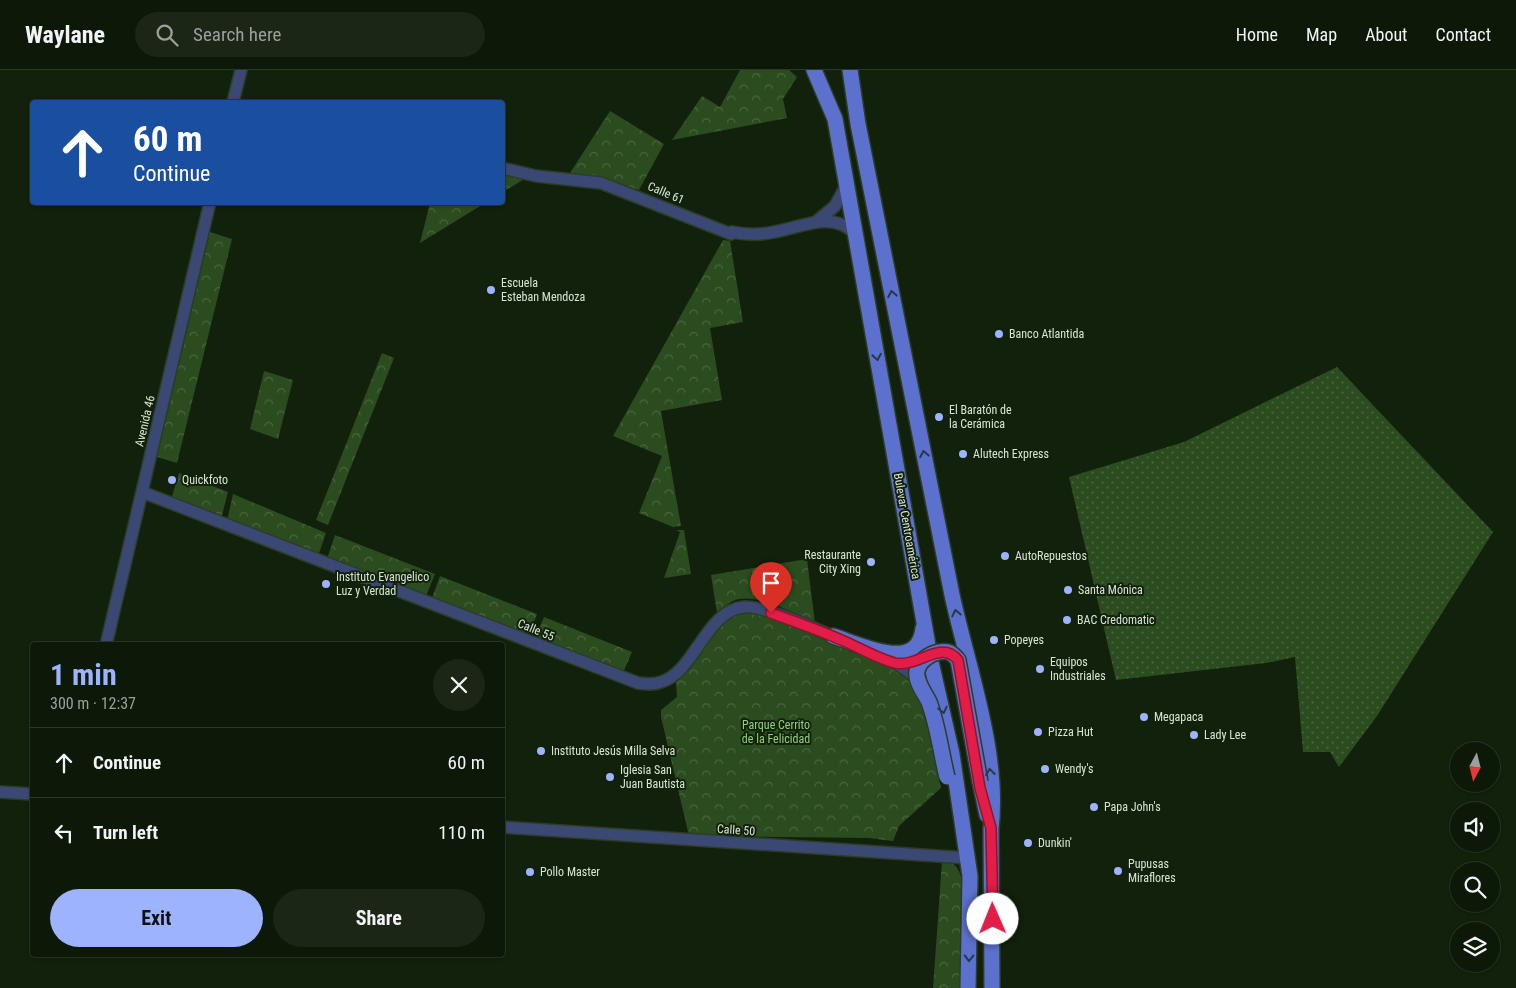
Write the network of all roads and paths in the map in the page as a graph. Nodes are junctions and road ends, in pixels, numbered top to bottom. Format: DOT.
graph roads {
  1 [pos="241,70"];
  2 [pos="814,70"];
  3 [pos="822,70"];
  4 [pos="850,70"];
  5 [pos="234,100"];
  6 [pos="835,119"];
  7 [pos="505,169"];
  8 [pos="847,184"];
  9 [pos="209,205"];
  10 [pos="815,222"];
  11 [pos="855,234"];
  12 [pos="142,492"];
  13 [pos="920,602"];
  14 [pos="833,636"];
  15 [pos="107,642"];
  16 [pos="923,660"];
  17 [pos="896,663"];
  18 [pos="916,677"];
  19 [pos="0,792"];
  20 [pos="30,794"];
  21 [pos="505,827"];
  22 [pos="991,828"];
  23 [pos="963,831"];
  24 [pos="968,858"];
  25 [pos="968,988"];
  26 [pos="992,988"];
  1 -- 5 [label="street"];
  2 -- 6 [label="main road, Bulevar Centroamérica"];
  3 -- 6 [label="main road"];
  22 -- 4 [label="main road, one-way"];
  6 -- 8 [label="main road, Bulevar Centroamérica"];
  7 -- 10 [label="street, Calle 61"];
  8 -- 10 [label="street, Calle 61"];
  8 -- 11 [label="main road, Bulevar Centroamérica"];
  9 -- 12 [label="street, Avenida 46"];
  10 -- 11 [label="street, Calle 61"];
  11 -- 13 [label="main road, Bulevar Centroamérica, one-way"];
  12 -- 14 [label="street, Calle 55"];
  12 -- 15 [label="street, Avenida 46"];
  13 -- 14 [label="main road"];
  13 -- 23 [label="main road, Bulevar Centroamérica, one-way"];
  14 -- 17 [label="street, Calle 55"];
  16 -- 17 [label="street, Calle 55"];
  16 -- 18 [label="main road, bridge"];
  16 -- 22 [label="main road, bridge"];
  17 -- 18 [label="street, Calle 55"];
  18 -- 23 [label="main road, bridge"];
  19 -- 20 [label="street"];
  21 -- 24 [label="street, Calle 50"];
  22 -- 26 [label="main road"];
  23 -- 24 [label="main road, Bulevar Centroamérica"];
  24 -- 25 [label="main road, Bulevar Centroamérica, one-way"];
}
